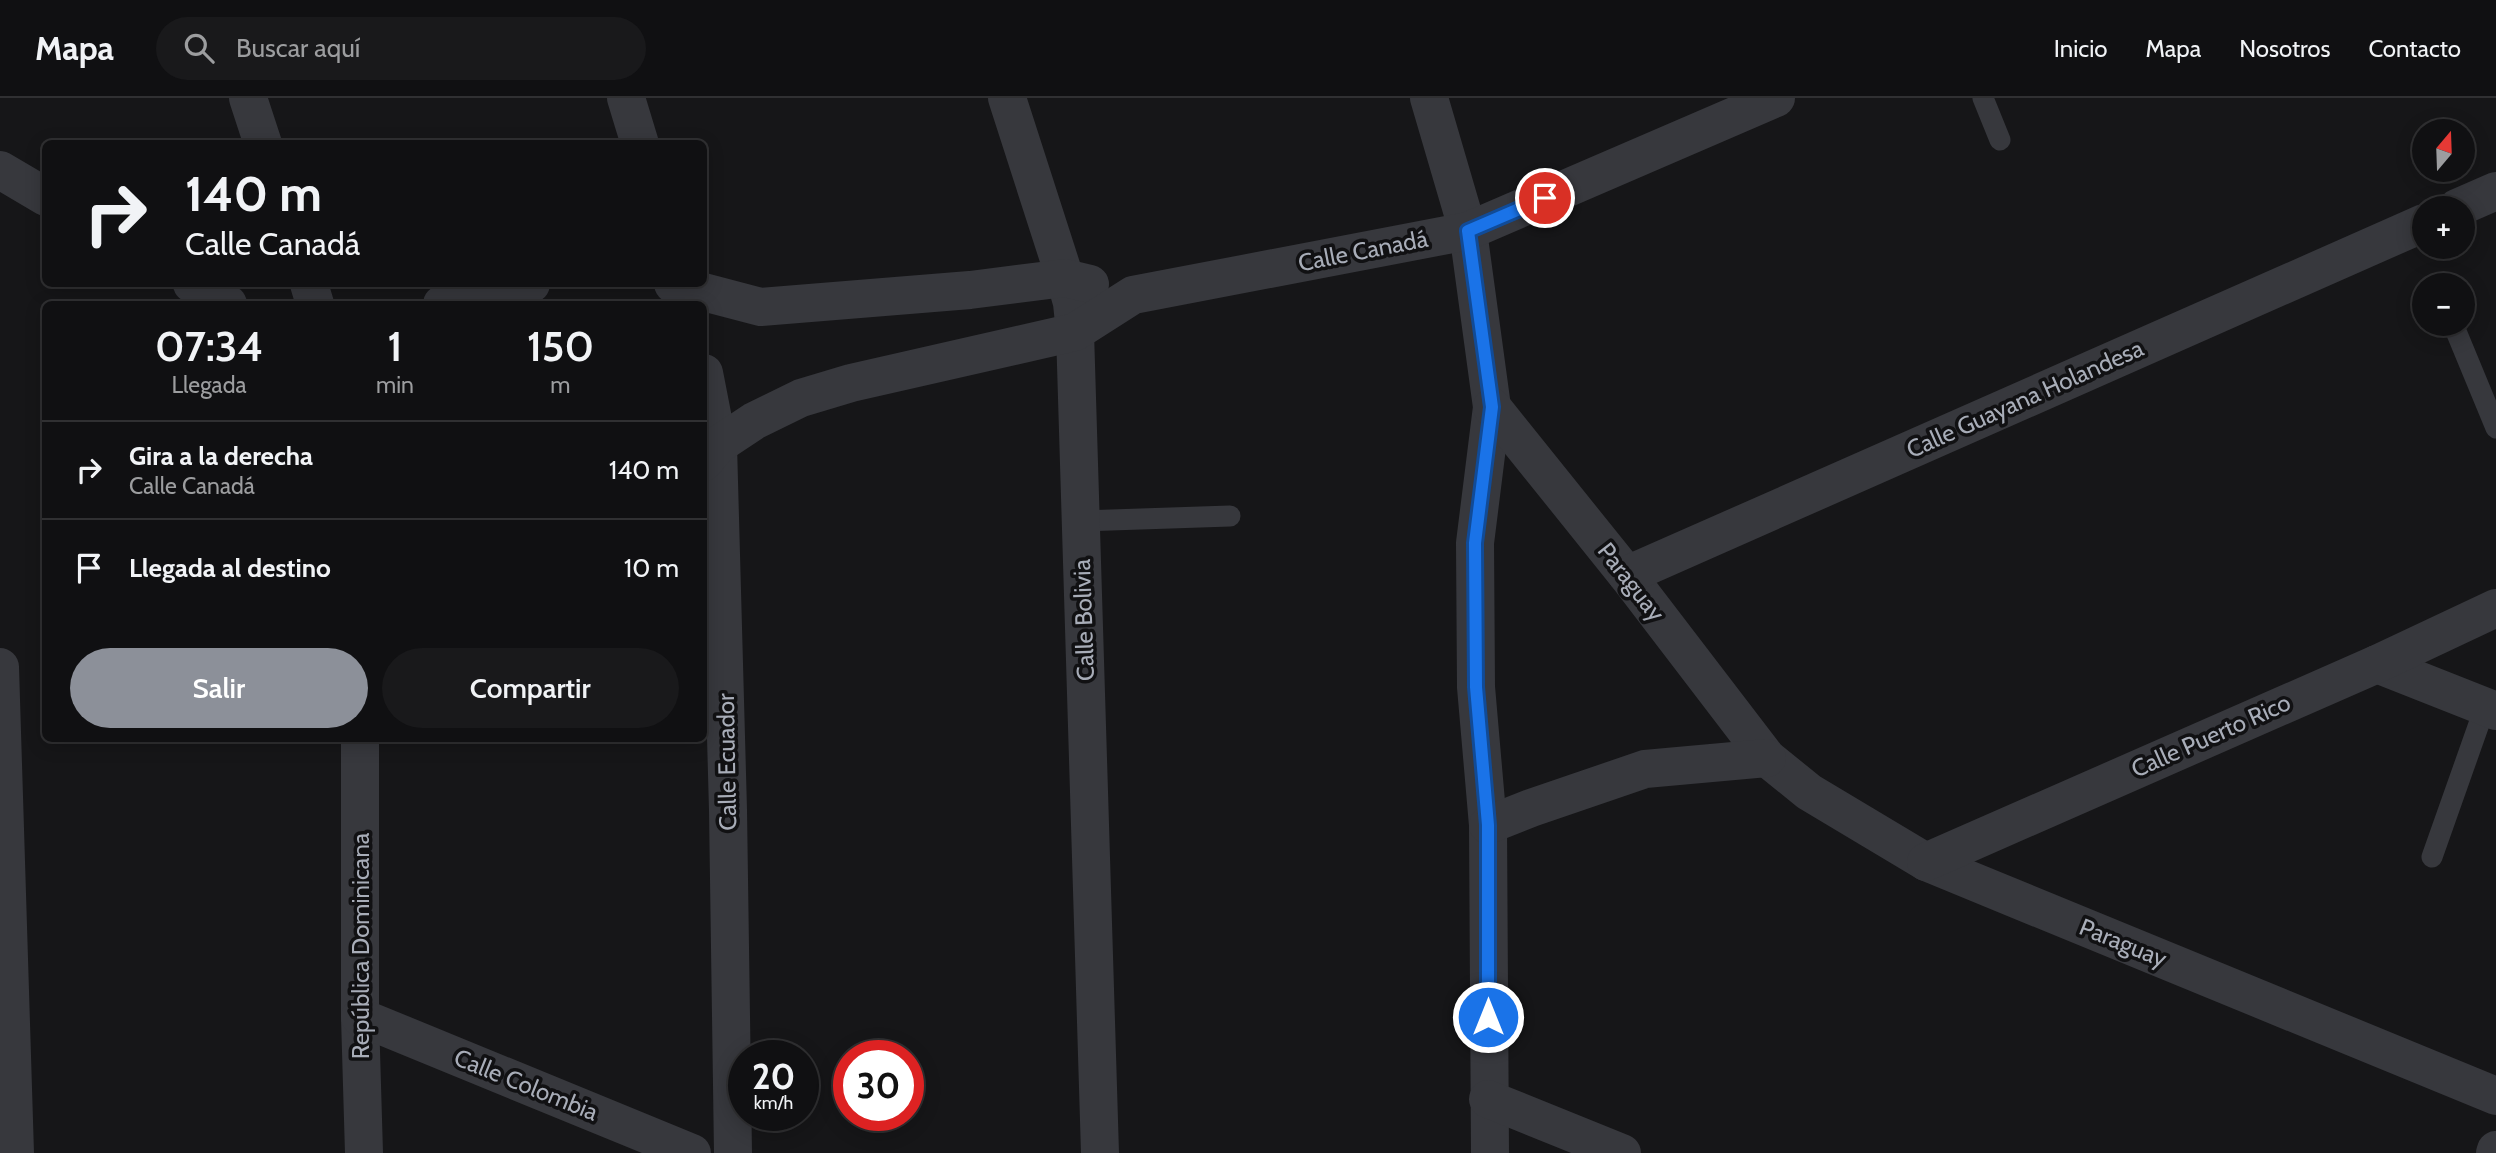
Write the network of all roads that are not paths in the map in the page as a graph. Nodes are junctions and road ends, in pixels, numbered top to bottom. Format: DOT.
graph roads {
  1 [pos="248,98"];
  2 [pos="626,98"];
  3 [pos="1007,98"];
  4 [pos="1429,98"];
  5 [pos="1776,98"];
  6 [pos="1983,98"];
  7 [pos="2000,139"];
  8 [pos="262,140"];
  9 [pos="639,140"];
  10 [pos="0,170"];
  11 [pos="2496,191"];
  12 [pos="42,195"];
  13 [pos="2475,200"];
  14 [pos="2412,228"];
  15 [pos="1468,231"];
  16 [pos="1065,278"];
  17 [pos="197,287"];
  18 [pos="518,287"];
  19 [pos="683,290"];
  20 [pos="1133,295"];
  21 [pos="223,301"];
  22 [pos="455,301"];
  23 [pos="1075,332"];
  24 [pos="2458,336"];
  25 [pos="707,407"];
  26 [pos="1492,407"];
  27 [pos="2496,428"];
  28 [pos="711,453"];
  29 [pos="1230,516"];
  30 [pos="1081,520"];
  31 [pos="1627,575"];
  32 [pos="2496,608"];
  33 [pos="2377,664"];
  34 [pos="0,667"];
  35 [pos="2491,709"];
  36 [pos="360,742"];
  37 [pos="1766,758"];
  38 [pos="1488,825"];
  39 [pos="2432,857"];
  40 [pos="1926,862"];
  41 [pos="360,1017"];
  42 [pos="2496,1096"];
  43 [pos="1488,1099"];
  44 [pos="15,1153"];
  45 [pos="364,1153"];
  46 [pos="692,1153"];
  47 [pos="733,1153"];
  48 [pos="1100,1153"];
  49 [pos="1490,1153"];
  50 [pos="1622,1153"];
  1 -- 8 [label="street"];
  2 -- 9 [label="street"];
  3 -- 16 [label="street, Calle Bolivia"];
  4 -- 15 [label="street"];
  5 -- 15 [label="street, Calle Canadá"];
  6 -- 7 [label="lane"];
  10 -- 12 [label="street"];
  11 -- 13 [label="street"];
  14 -- 31 [label="street, Calle Guayana Holandesa"];
  15 -- 20 [label="street, Calle Canadá"];
  15 -- 26 [label="street"];
  16 -- 19 [label="street, Calle Canadá"];
  16 -- 20 [label="street, Calle Canadá"];
  16 -- 23 [label="street, Calle Bolivia"];
  17 -- 21 [label="street"];
  18 -- 22 [label="street"];
  20 -- 23 [label="street, Calle Canadá"];
  23 -- 28 [label="street, Calle Canadá"];
  23 -- 30 [label="street, Calle Bolivia"];
  24 -- 27 [label="lane"];
  25 -- 28 [label="street, Calle Ecuador"];
  26 -- 31 [label="street, Paraguay"];
  26 -- 38 [label="street"];
  28 -- 47 [label="street, Calle Ecuador"];
  29 -- 30 [label="lane"];
  30 -- 48 [label="street, Calle Bolivia"];
  31 -- 37 [label="street, Paraguay"];
  32 -- 33 [label="street, Calle Puerto Rico"];
  33 -- 35 [label="street"];
  33 -- 40 [label="street, Calle Puerto Rico"];
  34 -- 44 [label="street"];
  35 -- 39 [label="lane"];
  36 -- 41 [label="street, República Dominicana"];
  37 -- 38 [label="street"];
  37 -- 40 [label="street, Paraguay"];
  38 -- 43 [label="street"];
  40 -- 42 [label="street, Paraguay"];
  41 -- 45 [label="street, República Dominicana"];
  41 -- 46 [label="street, Calle Colombia"];
  43 -- 49 [label="street"];
  43 -- 50 [label="street"];
}
